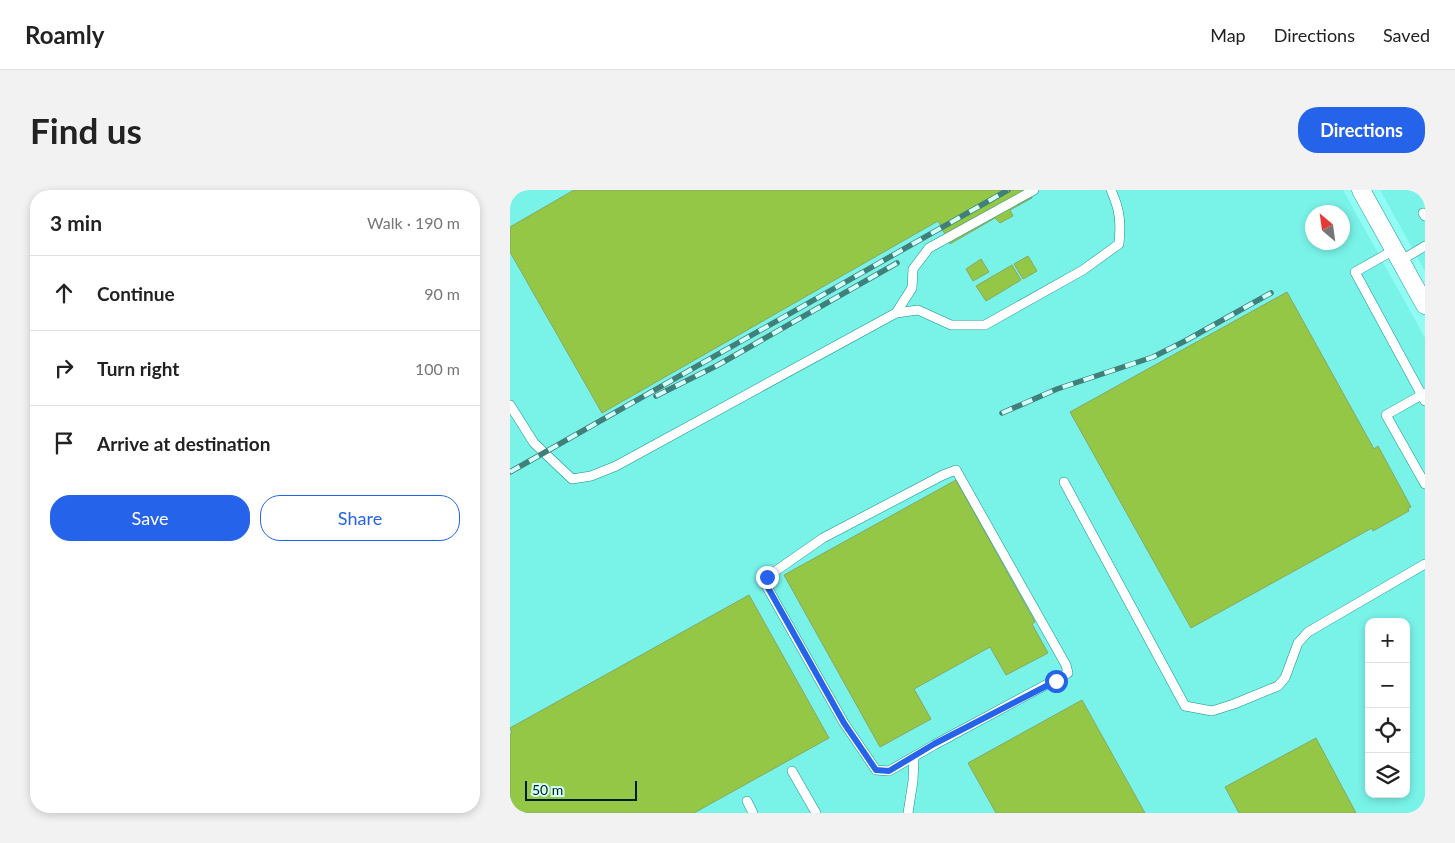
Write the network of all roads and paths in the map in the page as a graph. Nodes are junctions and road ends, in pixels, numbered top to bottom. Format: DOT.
graph roads {
  1 [pos="1034,190"];
  2 [pos="1111,190"];
  3 [pos="1361,190"];
  4 [pos="1425,246"];
  5 [pos="1397,256"];
  6 [pos="1425,305"];
  7 [pos="896,313"];
  8 [pos="1424,397"];
  9 [pos="510,405"];
  10 [pos="1064,482"];
  11 [pos="1425,484"];
  12 [pos="1425,564"];
  13 [pos="914,757"];
  14 [pos="792,770"];
  15 [pos="747,801"];
  16 [pos="753,813"];
  17 [pos="816,813"];
  18 [pos="908,813"];
  1 -- 7 [label="lane"];
  2 -- 7 [label="lane"];
  3 -- 5 [label="street"];
  4 -- 5 [label="lane"];
  5 -- 6 [label="street"];
  5 -- 8 [label="lane"];
  7 -- 9 [label="lane"];
  8 -- 11 [label="lane"];
  10 -- 12 [label="lane"];
  13 -- 13 [label="lane"];
  13 -- 18 [label="lane"];
  14 -- 17 [label="lane"];
  15 -- 16 [label="lane"];
}
